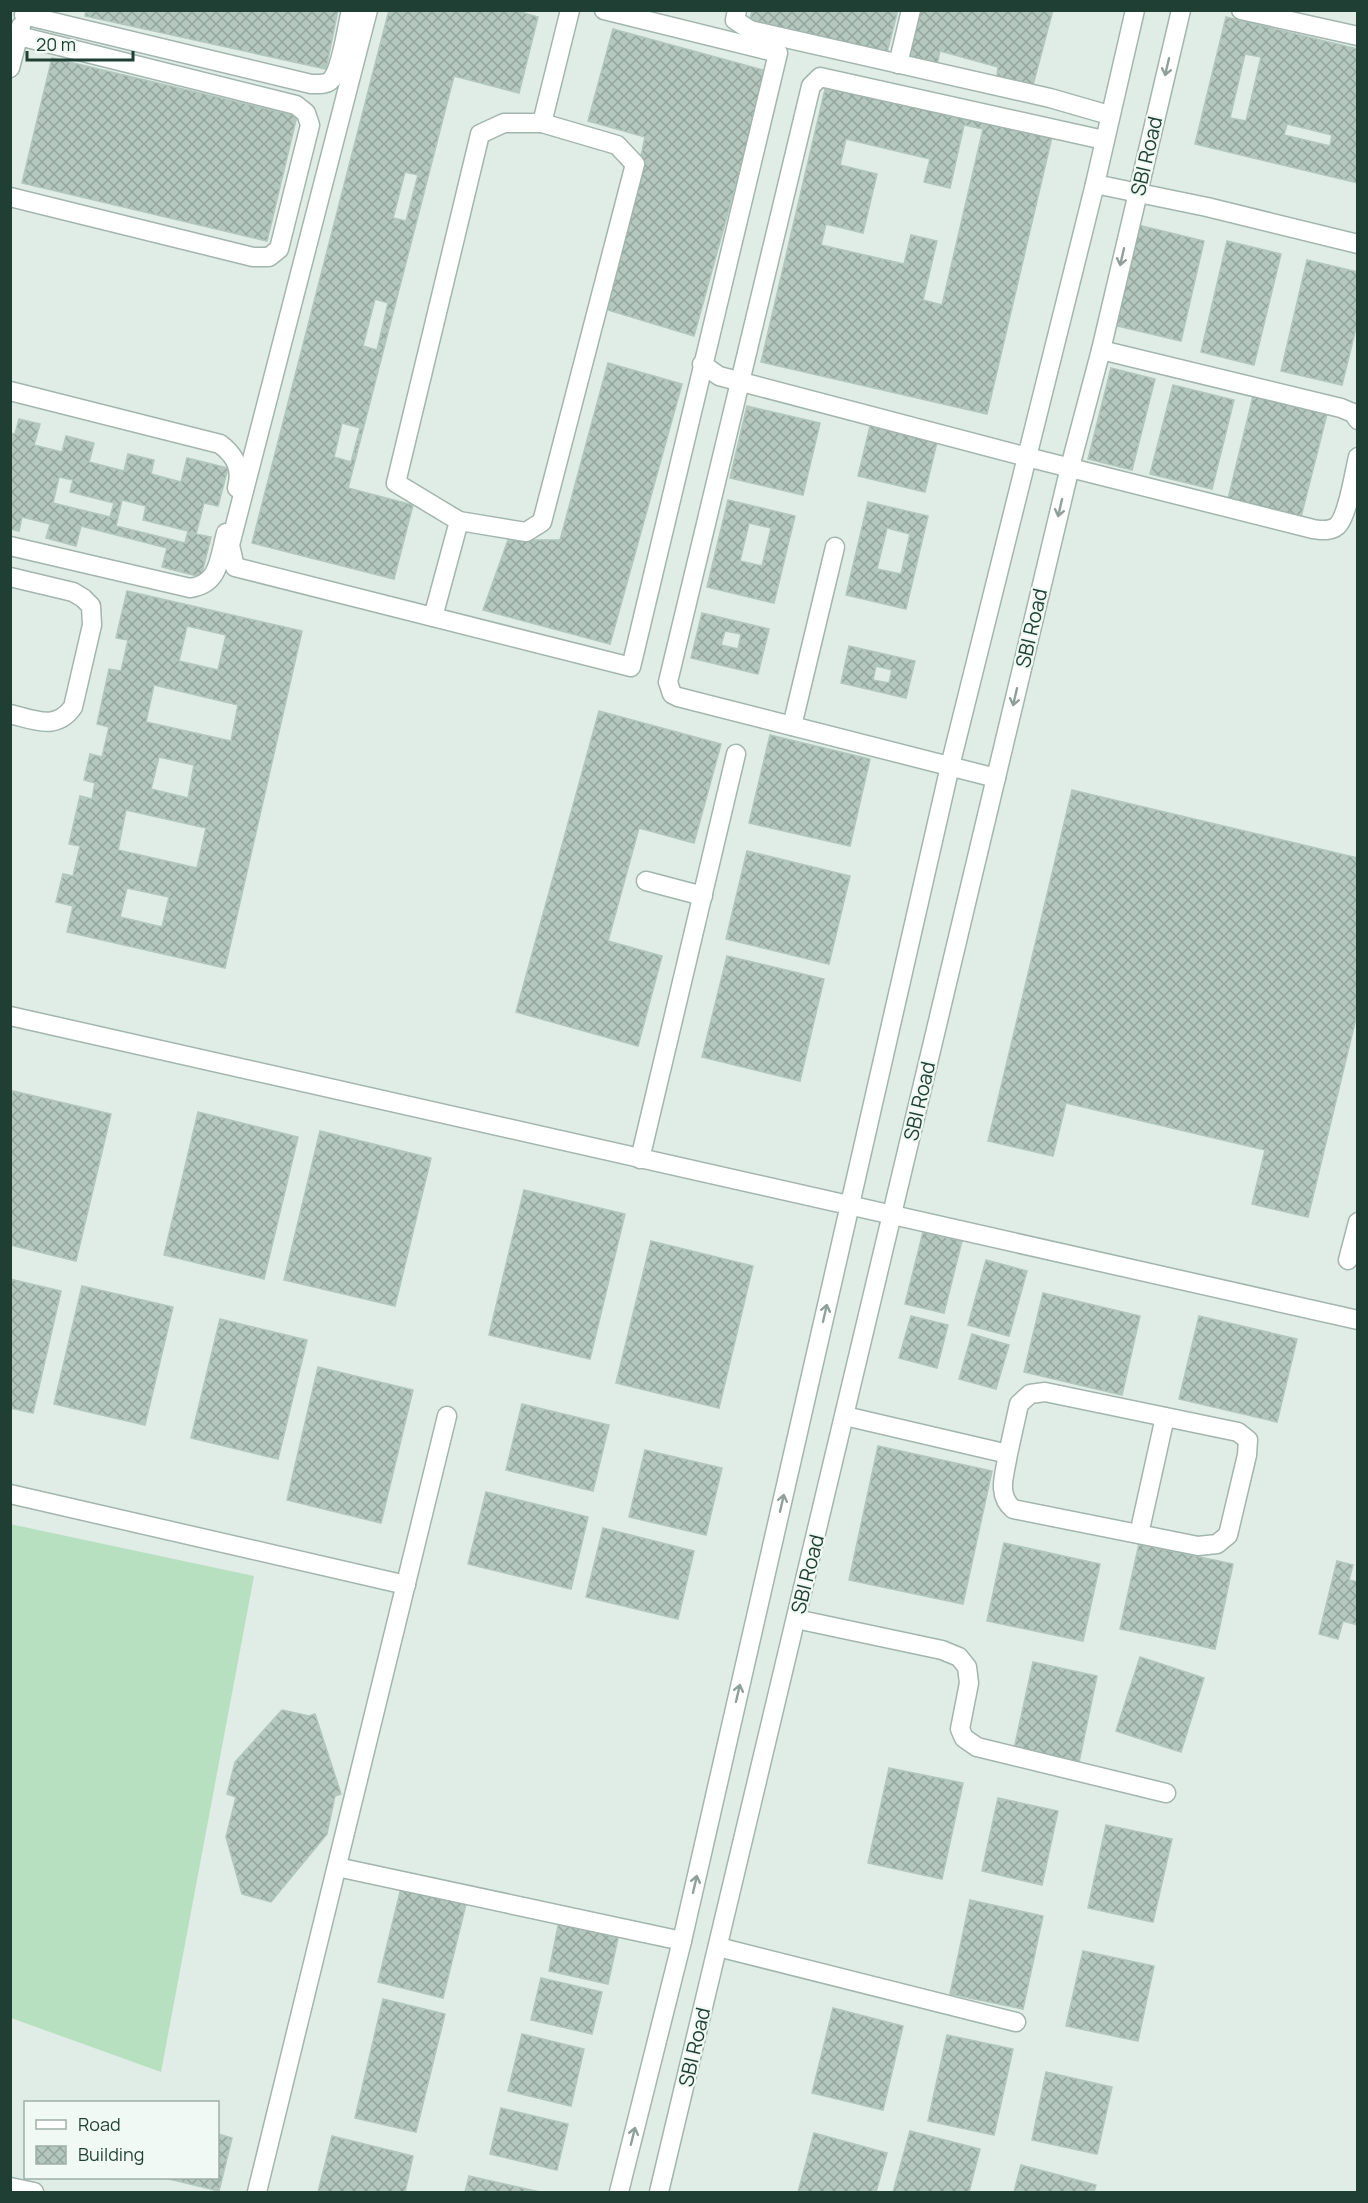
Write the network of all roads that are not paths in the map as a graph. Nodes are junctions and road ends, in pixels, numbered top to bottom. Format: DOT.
graph roads {
  1 [pos="351,10"];
  2 [pos="368,10"];
  3 [pos="570,10"];
  4 [pos="604,10"];
  5 [pos="737,10"];
  6 [pos="911,10"];
  7 [pos="1135,10"];
  8 [pos="1180,10"];
  9 [pos="1241,10"];
  10 [pos="25,13"];
  11 [pos="19,36"];
  12 [pos="1358,36"];
  13 [pos="898,64"];
  14 [pos="10,68"];
  15 [pos="1109,115"];
  16 [pos="542,123"];
  17 [pos="1104,141"];
  18 [pos="1095,184"];
  19 [pos="1137,194"];
  20 [pos="10,197"];
  21 [pos="1358,244"];
  22 [pos="1101,350"];
  23 [pos="702,364"];
  24 [pos="741,382"];
  25 [pos="10,391"];
  26 [pos="1358,420"];
  27 [pos="1027,457"];
  28 [pos="1358,457"];
  29 [pos="1070,467"];
  30 [pos="459,521"];
  31 [pos="10,546"];
  32 [pos="835,547"];
  33 [pos="10,577"];
  34 [pos="433,617"];
  35 [pos="10,714"];
  36 [pos="792,726"];
  37 [pos="736,754"];
  38 [pos="950,766"];
  39 [pos="996,778"];
  40 [pos="646,881"];
  41 [pos="703,896"];
  42 [pos="10,1016"];
  43 [pos="640,1159"];
  44 [pos="849,1205"];
  45 [pos="892,1216"];
  46 [pos="1358,1222"];
  47 [pos="1348,1260"];
  48 [pos="1358,1320"];
  49 [pos="447,1416"];
  50 [pos="844,1416"];
  51 [pos="1165,1417"];
  52 [pos="1008,1454"];
  53 [pos="10,1494"];
  54 [pos="1139,1534"];
  55 [pos="406,1586"];
  56 [pos="796,1619"];
  57 [pos="1166,1793"];
  58 [pos="337,1867"];
  59 [pos="682,1941"];
  60 [pos="717,1947"];
  61 [pos="1016,2022"];
  62 [pos="10,2187"];
  63 [pos="34,2193"];
  64 [pos="257,2193"];
  65 [pos="619,2193"];
  66 [pos="659,2193"];
  1 -- 10 [label="street"];
  2 -- 34 [label="street"];
  3 -- 16 [label="street"];
  4 -- 23 [label="street"];
  5 -- 13 [label="street"];
  6 -- 13 [label="street"];
  7 -- 15 [label="street, SBI Road"];
  8 -- 19 [label="street, SBI Road, one-way"];
  9 -- 12 [label="street"];
  10 -- 11 [label="street"];
  11 -- 14 [label="street"];
  11 -- 20 [label="street"];
  13 -- 15 [label="street"];
  15 -- 17 [label="street, SBI Road"];
  16 -- 30 [label="street"];
  16 -- 30 [label="street"];
  17 -- 18 [label="street, SBI Road"];
  17 -- 24 [label="street"];
  18 -- 19 [label="street"];
  18 -- 27 [label="street, SBI Road"];
  19 -- 21 [label="street"];
  19 -- 22 [label="street, SBI Road, one-way"];
  22 -- 26 [label="street"];
  22 -- 29 [label="street, SBI Road"];
  23 -- 24 [label="street"];
  23 -- 34 [label="street"];
  24 -- 27 [label="street"];
  24 -- 36 [label="street"];
  25 -- 31 [label="street"];
  27 -- 29 [label="street"];
  27 -- 38 [label="street, SBI Road"];
  28 -- 29 [label="street"];
  29 -- 39 [label="street, SBI Road, one-way"];
  30 -- 34 [label="street"];
  32 -- 36 [label="street"];
  33 -- 35 [label="street"];
  36 -- 38 [label="street"];
  37 -- 41 [label="street"];
  38 -- 39 [label="street"];
  38 -- 44 [label="street, SBI Road"];
  39 -- 45 [label="street, SBI Road"];
  40 -- 41 [label="street"];
  41 -- 43 [label="street"];
  42 -- 43 [label="street"];
  43 -- 44 [label="street"];
  44 -- 45 [label="street"];
  59 -- 44 [label="street, SBI Road, one-way"];
  45 -- 48 [label="street"];
  45 -- 50 [label="street, SBI Road"];
  46 -- 47 [label="street"];
  49 -- 55 [label="street"];
  50 -- 52 [label="street"];
  50 -- 56 [label="street, SBI Road"];
  51 -- 52 [label="street"];
  51 -- 54 [label="street"];
  51 -- 54 [label="street"];
  52 -- 54 [label="street"];
  53 -- 55 [label="street"];
  55 -- 58 [label="street"];
  56 -- 57 [label="street"];
  56 -- 60 [label="street, SBI Road"];
  58 -- 59 [label="street"];
  58 -- 64 [label="street"];
  65 -- 59 [label="street, SBI Road, one-way"];
  60 -- 61 [label="street"];
  60 -- 66 [label="street, SBI Road"];
  62 -- 63 [label="street"];
}
